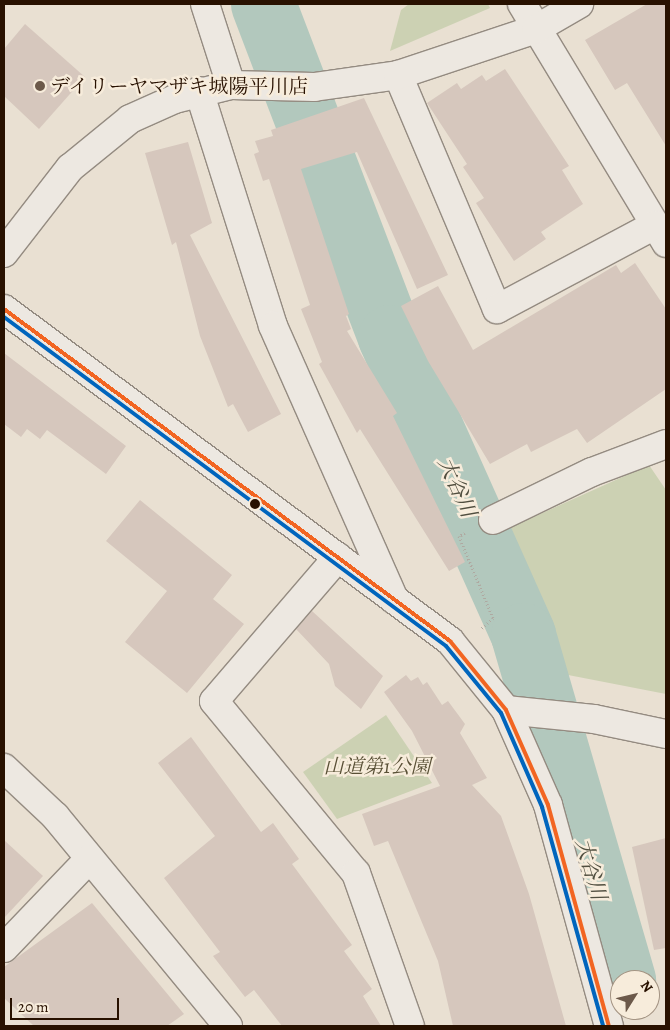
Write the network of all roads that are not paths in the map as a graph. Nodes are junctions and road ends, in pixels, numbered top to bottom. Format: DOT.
graph roads {
  1 [pos="205,4"];
  2 [pos="522,4"];
  3 [pos="579,4"];
  4 [pos="536,29"];
  5 [pos="398,75"];
  6 [pos="231,85"];
  7 [pos="199,92"];
  8 [pos="661,234"];
  9 [pos="4,253"];
  10 [pos="4,309"];
  11 [pos="666,444"];
  12 [pos="493,520"];
  13 [pos="338,557"];
  14 [pos="394,599"];
  15 [pos="517,712"];
  16 [pos="666,734"];
  17 [pos="6,772"];
  18 [pos="89,859"];
  19 [pos="4,948"];
  20 [pos="228,1026"];
  21 [pos="410,1026"];
  22 [pos="608,1026"];
  1 -- 6 [label="street"];
  2 -- 4 [label="street"];
  3 -- 4 [label="street"];
  4 -- 5 [label="street"];
  4 -- 8 [label="street"];
  5 -- 6 [label="street"];
  5 -- 8 [label="street"];
  6 -- 7 [label="street"];
  7 -- 9 [label="street"];
  7 -- 14 [label="street"];
  10 -- 13 [label="street"];
  11 -- 12 [label="street"];
  13 -- 14 [label="street"];
  13 -- 21 [label="street"];
  14 -- 15 [label="street"];
  15 -- 16 [label="street"];
  15 -- 22 [label="street"];
  17 -- 18 [label="street"];
  18 -- 19 [label="street"];
  18 -- 20 [label="street"];
}
